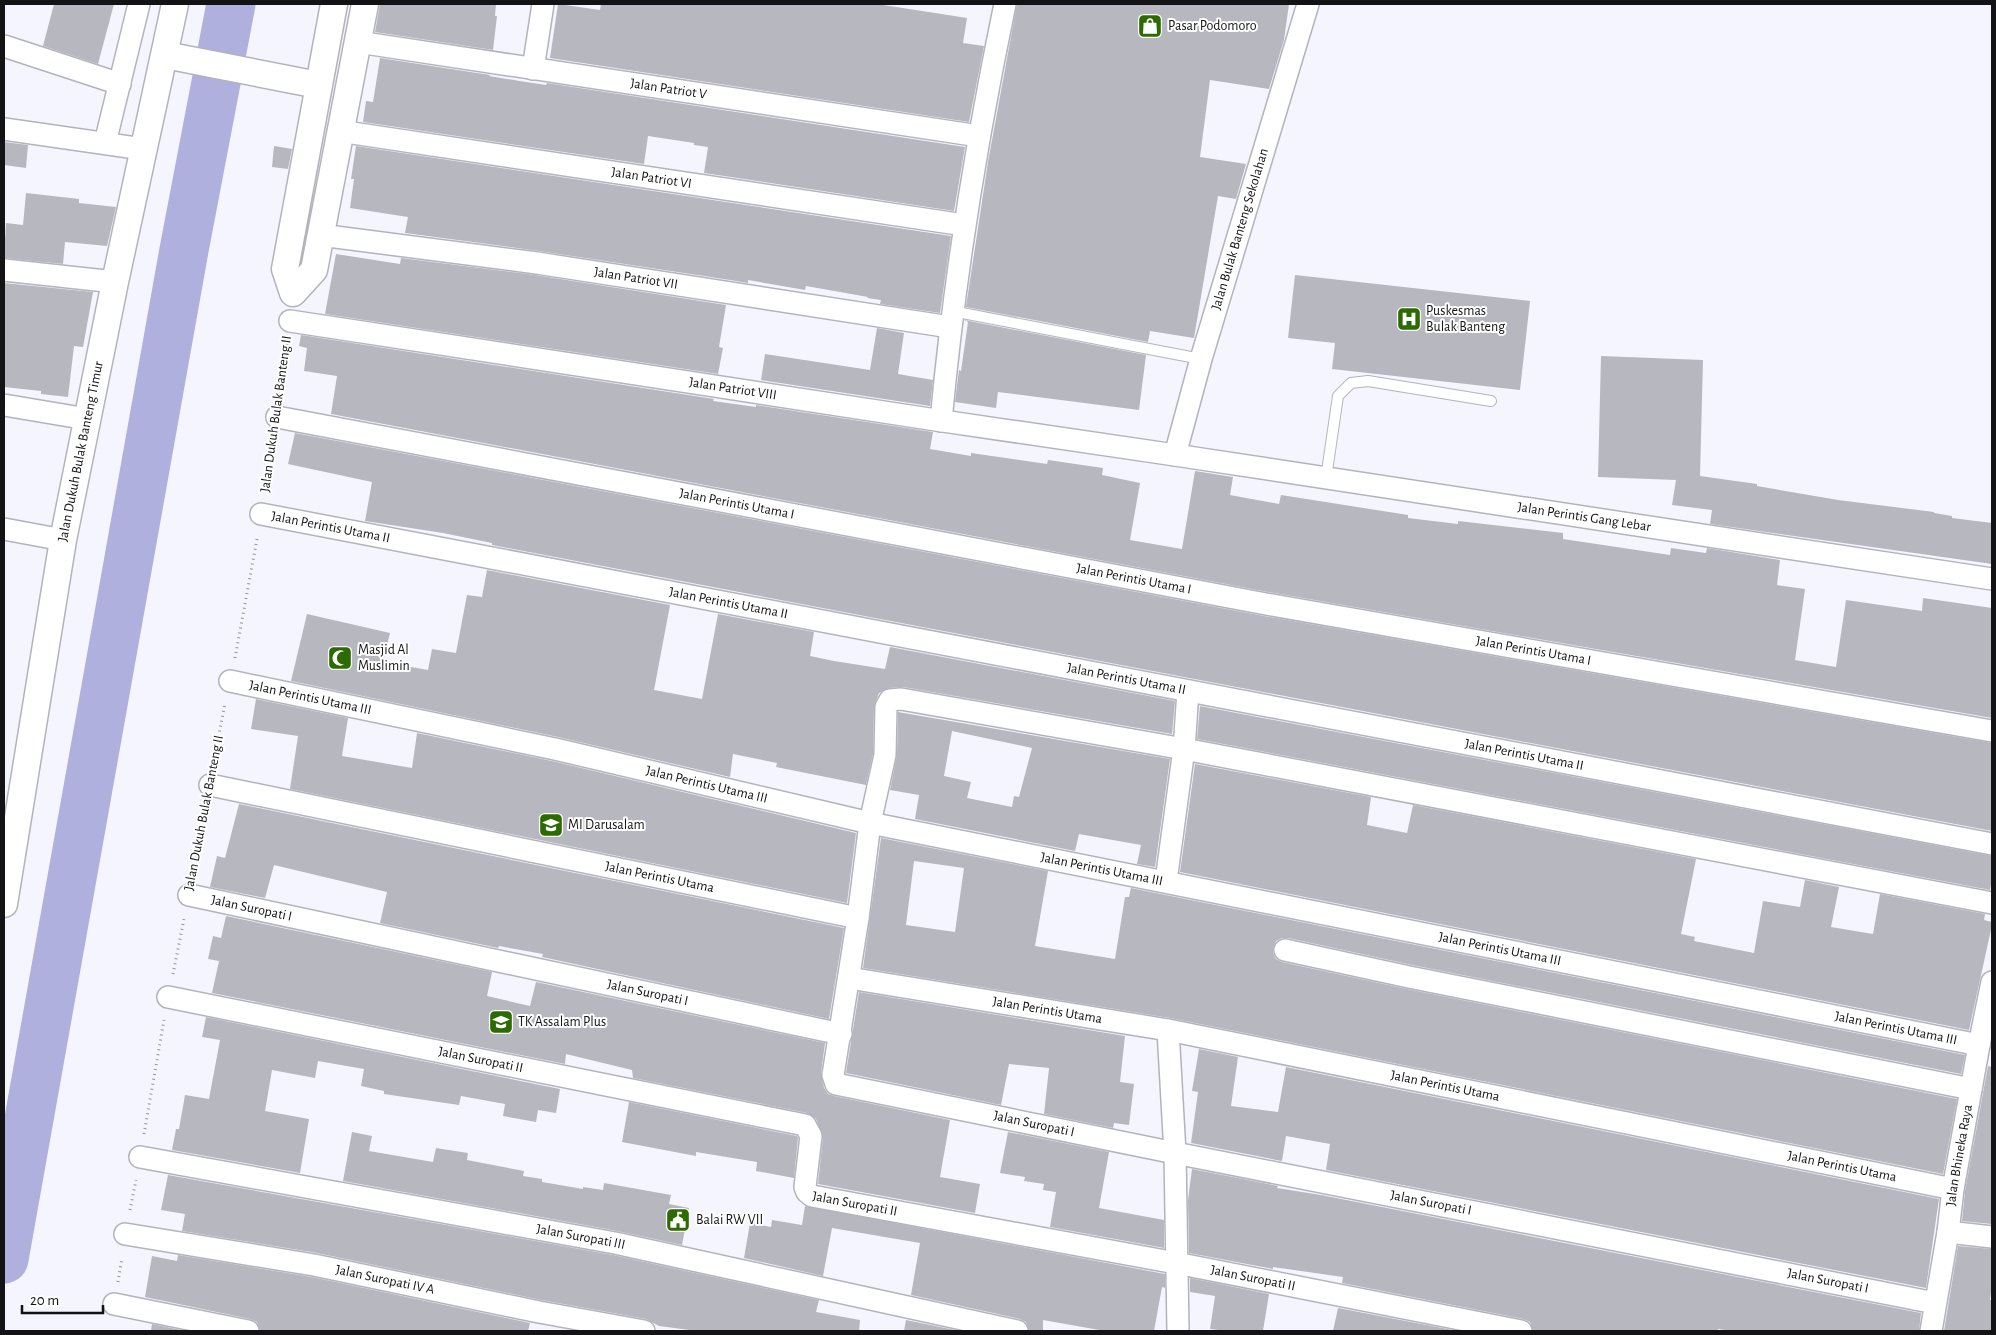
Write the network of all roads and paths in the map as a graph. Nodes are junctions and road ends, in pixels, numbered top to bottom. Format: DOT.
graph roads {
  1 [pos="140,4"];
  2 [pos="175,4"];
  3 [pos="334,4"];
  4 [pos="364,4"];
  5 [pos="543,4"];
  6 [pos="1000,4"];
  7 [pos="1308,4"];
  8 [pos="358,42"];
  9 [pos="4,46"];
  10 [pos="177,58"];
  11 [pos="533,69"];
  12 [pos="309,83"];
  13 [pos="120,84"];
  14 [pos="4,129"];
  15 [pos="339,132"];
  16 [pos="979,136"];
  17 [pos="105,143"];
  18 [pos="143,149"];
  19 [pos="964,225"];
  20 [pos="320,235"];
  21 [pos="4,270"];
  22 [pos="115,282"];
  23 [pos="951,319"];
  24 [pos="290,321"];
  25 [pos="1201,359"];
  26 [pos="1491,401"];
  27 [pos="4,405"];
  28 [pos="277,417"];
  29 [pos="87,419"];
  30 [pos="941,421"];
  31 [pos="1176,455"];
  32 [pos="1326,478"];
  33 [pos="261,514"];
  34 [pos="4,529"];
  35 [pos="63,540"];
  36 [pos="1992,579"];
  37 [pos="230,682"];
  38 [pos="1188,691"];
  39 [pos="1992,731"];
  40 [pos="1184,750"];
  41 [pos="210,785"];
  42 [pos="11,818"];
  43 [pos="870,823"];
  44 [pos="1992,844"];
  45 [pos="1166,882"];
  46 [pos="189,895"];
  47 [pos="1992,903"];
  48 [pos="4,904"];
  49 [pos="858,918"];
  50 [pos="1285,950"];
  51 [pos="849,978"];
  52 [pos="1992,982"];
  53 [pos="168,997"];
  54 [pos="1168,1030"];
  55 [pos="841,1034"];
  56 [pos="1983,1055"];
  57 [pos="1971,1089"];
  58 [pos="1175,1153"];
  59 [pos="140,1157"];
  60 [pos="1953,1189"];
  61 [pos="1948,1232"];
  62 [pos="125,1234"];
  63 [pos="1992,1237"];
  64 [pos="1176,1263"];
  65 [pos="1936,1302"];
  66 [pos="114,1304"];
  67 [pos="248,1331"];
  68 [pos="644,1331"];
  69 [pos="1017,1331"];
  70 [pos="1178,1331"];
  71 [pos="1521,1331"];
  72 [pos="1931,1331"];
  1 -- 13 [label="street"];
  2 -- 10 [label="street, Jalan Dukuh Bulak Banteng Timur"];
  3 -- 12 [label="street"];
  4 -- 8 [label="street"];
  5 -- 11 [label="street"];
  6 -- 16 [label="street"];
  7 -- 25 [label="street, Jalan Bulak Banteng Sekolahan"];
  8 -- 11 [label="street, Jalan Patriot V"];
  8 -- 15 [label="street"];
  9 -- 13 [label="street"];
  10 -- 12 [label="street"];
  10 -- 18 [label="street, Jalan Dukuh Bulak Banteng Timur"];
  11 -- 16 [label="street, Jalan Patriot V"];
  12 -- 20 [label="street"];
  13 -- 17 [label="street"];
  14 -- 17 [label="street"];
  15 -- 19 [label="street, Jalan Patriot VI"];
  15 -- 20 [label="street"];
  16 -- 19 [label="street"];
  17 -- 18 [label="street"];
  18 -- 22 [label="street, Jalan Dukuh Bulak Banteng Timur"];
  19 -- 23 [label="street"];
  20 -- 23 [label="street, Jalan Patriot VII"];
  21 -- 22 [label="street"];
  22 -- 29 [label="street, Jalan Dukuh Bulak Banteng Timur"];
  23 -- 25 [label="lane"];
  23 -- 30 [label="street"];
  24 -- 28 [label="path, Jalan Dukuh Bulak Banteng II"];
  24 -- 30 [label="street, Jalan Patriot VIII"];
  25 -- 31 [label="street, Jalan Bulak Banteng Sekolahan"];
  26 -- 32 [label="lane"];
  27 -- 29 [label="street"];
  28 -- 33 [label="path, Jalan Dukuh Bulak Banteng II"];
  28 -- 39 [label="street, Jalan Perintis Utama I"];
  29 -- 35 [label="street, Jalan Dukuh Bulak Banteng Timur"];
  30 -- 31 [label="street, Jalan Patriot VIII"];
  31 -- 32 [label="street, Jalan Perintis Gang Lebar"];
  32 -- 36 [label="street, Jalan Perintis Gang Lebar"];
  33 -- 37 [label="path, Jalan Dukuh Bulak Banteng II"];
  33 -- 38 [label="street, Jalan Perintis Utama II"];
  34 -- 35 [label="street"];
  35 -- 42 [label="street, Jalan Dukuh Bulak Banteng Timur"];
  37 -- 41 [label="path, Jalan Dukuh Bulak Banteng II"];
  37 -- 43 [label="street, Jalan Perintis Utama III"];
  38 -- 40 [label="street"];
  38 -- 44 [label="street, Jalan Perintis Utama II"];
  40 -- 43 [label="street"];
  40 -- 45 [label="street"];
  40 -- 47 [label="street"];
  41 -- 46 [label="path, Jalan Dukuh Bulak Banteng II"];
  41 -- 49 [label="street, Jalan Perintis Utama"];
  42 -- 48 [label="street, Jalan Dukuh Bulak Banteng Timur"];
  43 -- 45 [label="street, Jalan Perintis Utama III"];
  43 -- 49 [label="street"];
  45 -- 56 [label="street, Jalan Perintis Utama III"];
  46 -- 53 [label="path, Jalan Dukuh Bulak Banteng II"];
  46 -- 55 [label="street, Jalan Suropati I"];
  49 -- 51 [label="street"];
  50 -- 57 [label="street"];
  51 -- 54 [label="street, Jalan Perintis Utama"];
  51 -- 55 [label="street"];
  52 -- 56 [label="street, Jalan Bhineka Raya"];
  53 -- 59 [label="path, Jalan Dukuh Bulak Banteng II"];
  53 -- 64 [label="street, Jalan Suropati II"];
  54 -- 58 [label="street"];
  54 -- 60 [label="street, Jalan Perintis Utama"];
  55 -- 58 [label="street, Jalan Suropati I"];
  56 -- 57 [label="street, Jalan Bhineka Raya"];
  57 -- 60 [label="street, Jalan Bhineka Raya"];
  58 -- 64 [label="street"];
  58 -- 65 [label="street, Jalan Suropati I"];
  59 -- 62 [label="path, Jalan Dukuh Bulak Banteng II"];
  59 -- 69 [label="street, Jalan Suropati III"];
  60 -- 61 [label="street, Jalan Bhineka Raya"];
  61 -- 63 [label="street"];
  61 -- 65 [label="street, Jalan Bhineka Raya"];
  62 -- 66 [label="path, Jalan Dukuh Bulak Banteng II"];
  62 -- 68 [label="street, Jalan Suropati IV A"];
  64 -- 70 [label="street"];
  64 -- 71 [label="street, Jalan Suropati II"];
  65 -- 72 [label="street, Jalan Bhineka Raya"];
  66 -- 67 [label="street"];
}
